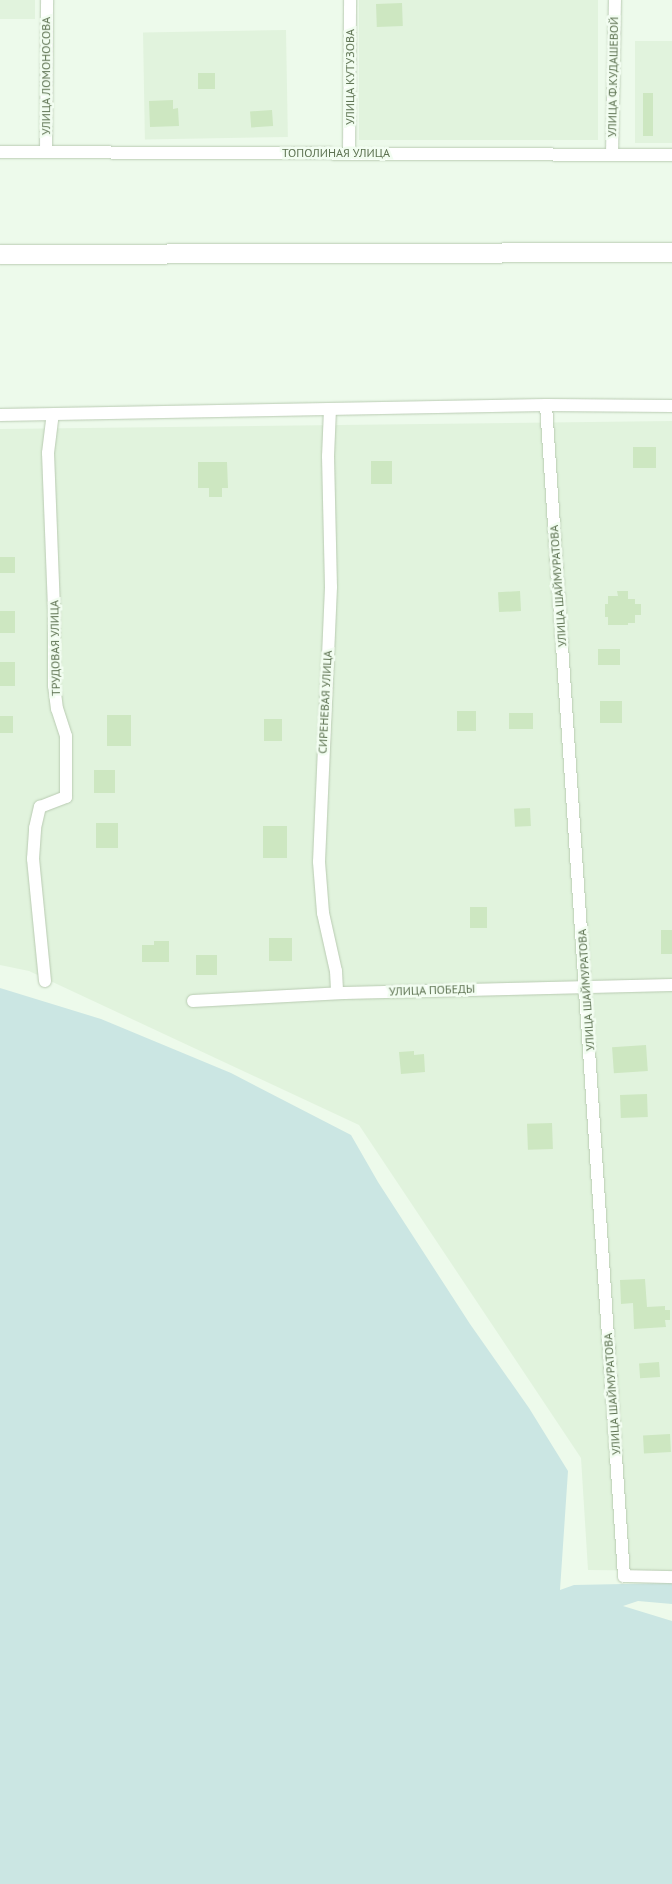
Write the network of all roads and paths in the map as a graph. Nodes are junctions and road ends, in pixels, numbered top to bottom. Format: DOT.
graph roads {
  1 [pos="47,0"];
  2 [pos="350,0"];
  3 [pos="615,0"];
  4 [pos="0,152"];
  5 [pos="46,152"];
  6 [pos="349,154"];
  7 [pos="612,155"];
  8 [pos="672,155"];
  9 [pos="672,252"];
  10 [pos="0,254"];
  11 [pos="546,405"];
  12 [pos="672,406"];
  13 [pos="330,409"];
  14 [pos="0,415"];
  15 [pos="53,415"];
  16 [pos="44,982"];
  17 [pos="672,985"];
  18 [pos="586,986"];
  19 [pos="337,993"];
  20 [pos="192,1001"];
  21 [pos="672,1577"];
  1 -- 5 [label="street, УЛИЦА ЛОМОНОСОВА"];
  2 -- 6 [label="street, УЛИЦА КУТУЗОВА"];
  3 -- 7 [label="street, УЛИЦА Ф.КУДАШЕВОЙ"];
  4 -- 5 [label="street, ТОПОЛИНАЯ УЛИЦА"];
  5 -- 6 [label="street, ТОПОЛИНАЯ УЛИЦА"];
  6 -- 7 [label="street, ТОПОЛИНАЯ УЛИЦА"];
  7 -- 8 [label="street, ТОПОЛИНАЯ УЛИЦА"];
  9 -- 10 [label="main road"];
  11 -- 12 [label="street"];
  11 -- 13 [label="street"];
  11 -- 18 [label="street, УЛИЦА ШАЙМУРАТОВА"];
  13 -- 15 [label="street"];
  13 -- 19 [label="street, СИРЕНЕВАЯ УЛИЦА"];
  14 -- 15 [label="street"];
  15 -- 16 [label="street, ТРУДОВАЯ УЛИЦА"];
  17 -- 18 [label="street, УЛИЦА ПОБЕДЫ"];
  18 -- 19 [label="street, УЛИЦА ПОБЕДЫ"];
  18 -- 21 [label="street, УЛИЦА ШАЙМУРАТОВА"];
  19 -- 20 [label="street, УЛИЦА ПОБЕДЫ"];
}
